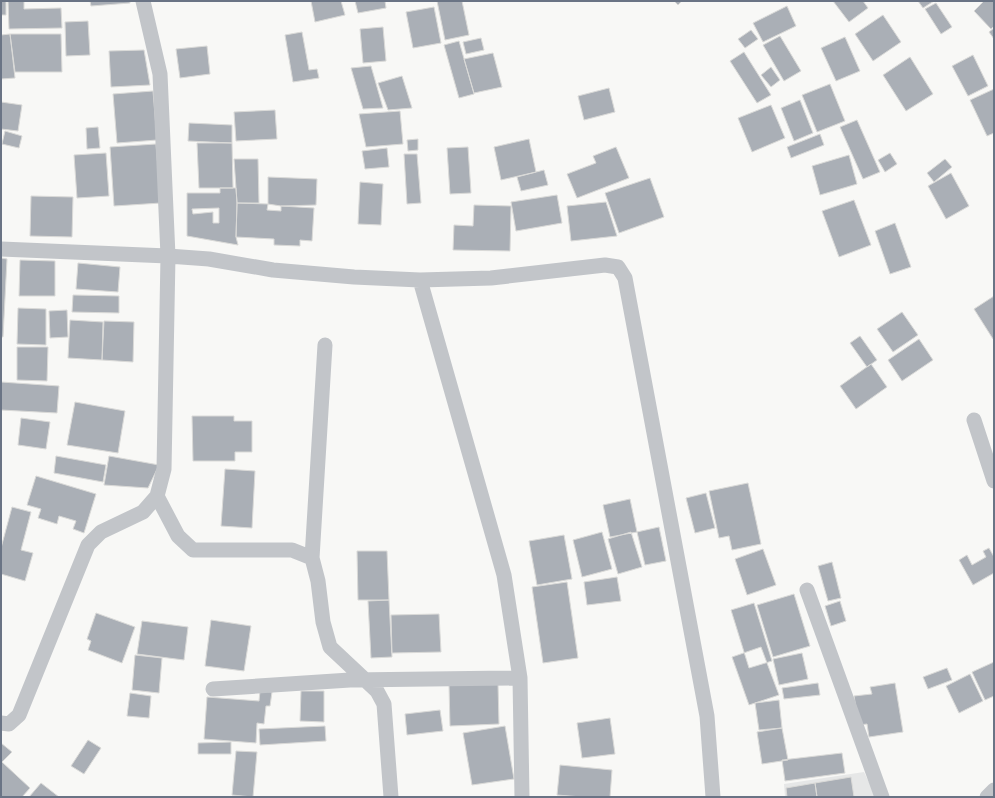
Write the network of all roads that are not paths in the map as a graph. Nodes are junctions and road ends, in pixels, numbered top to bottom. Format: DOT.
graph roads {
  1 [pos="143,1"];
  2 [pos="1,249"];
  3 [pos="168,256"];
  4 [pos="420,280"];
  5 [pos="325,345"];
  6 [pos="974,420"];
  7 [pos="994,481"];
  8 [pos="157,496"];
  9 [pos="312,558"];
  10 [pos="807,590"];
  11 [pos="520,678"];
  12 [pos="365,680"];
  13 [pos="213,689"];
  14 [pos="1,723"];
  15 [pos="994,790"];
  16 [pos="391,797"];
  17 [pos="522,797"];
  18 [pos="713,797"];
  19 [pos="882,797"];
  20 [pos="987,797"];
  1 -- 3 [label="street"];
  2 -- 3 [label="street"];
  3 -- 4 [label="street"];
  3 -- 8 [label="street"];
  4 -- 11 [label="street"];
  4 -- 18 [label="street"];
  5 -- 9 [label="street"];
  6 -- 7 [label="street"];
  8 -- 9 [label="street"];
  8 -- 14 [label="street"];
  9 -- 12 [label="street"];
  10 -- 19 [label="street"];
  11 -- 12 [label="street"];
  11 -- 17 [label="street"];
  12 -- 13 [label="street"];
  12 -- 16 [label="street"];
  15 -- 20 [label="street"];
}
